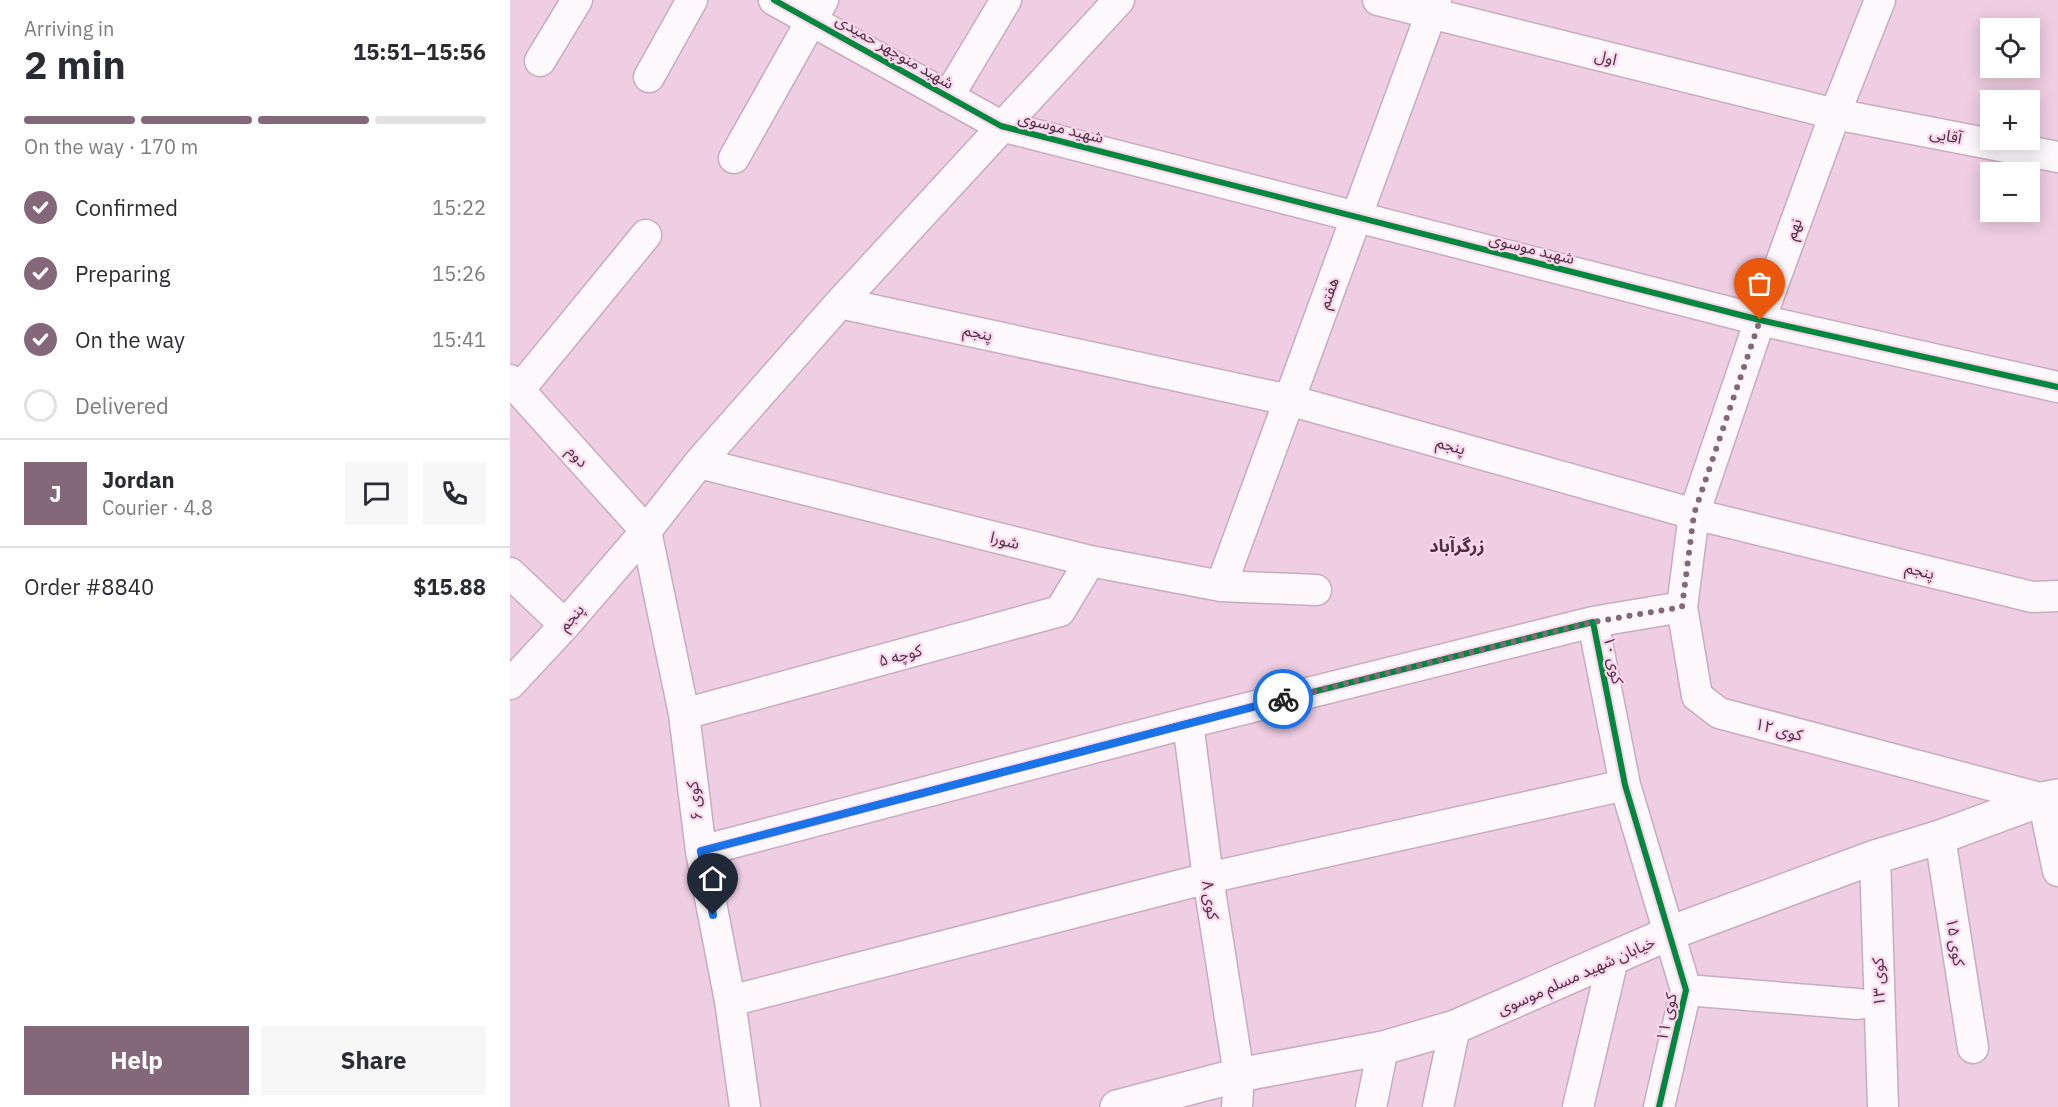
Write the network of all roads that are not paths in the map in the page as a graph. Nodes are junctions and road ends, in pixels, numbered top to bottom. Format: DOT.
graph roads {
  1 [pos="577,0"];
  2 [pos="692,0"];
  3 [pos="774,0"];
  4 [pos="1006,0"];
  5 [pos="1119,0"];
  6 [pos="1378,0"];
  7 [pos="1880,0"];
  8 [pos="1433,6"];
  9 [pos="818,10"];
  10 [pos="540,61"];
  11 [pos="649,77"];
  12 [pos="948,98"];
  13 [pos="1835,114"];
  14 [pos="1001,126"];
  15 [pos="2058,157"];
  16 [pos="734,158"];
  17 [pos="1356,217"];
  18 [pos="646,235"];
  19 [pos="840,303"];
  20 [pos="1760,320"];
  21 [pos="515,385"];
  22 [pos="2058,387"];
  23 [pos="1289,400"];
  24 [pos="699,463"];
  25 [pos="1694,514"];
  26 [pos="646,531"];
  27 [pos="1090,561"];
  28 [pos="510,573"];
  29 [pos="1221,586"];
  30 [pos="1316,590"];
  31 [pos="2058,596"];
  32 [pos="1682,607"];
  33 [pos="1593,622"];
  34 [pos="565,625"];
  35 [pos="510,684"];
  36 [pos="684,714"];
  37 [pos="1188,723"];
  38 [pos="1625,785"];
  39 [pos="2051,797"];
  40 [pos="1940,837"];
  41 [pos="701,851"];
  42 [pos="1875,857"];
  43 [pos="2058,871"];
  44 [pos="1208,878"];
  45 [pos="1670,933"];
  46 [pos="1613,959"];
  47 [pos="1686,990"];
  48 [pos="730,1001"];
  49 [pos="1858,1004"];
  50 [pos="1455,1027"];
  51 [pos="1383,1048"];
  52 [pos="1973,1048"];
  53 [pos="1238,1091"];
  54 [pos="745,1107"];
  55 [pos="1117,1107"];
  56 [pos="1371,1107"];
  57 [pos="1438,1107"];
  58 [pos="1578,1107"];
  59 [pos="1659,1107"];
  60 [pos="1883,1107"];
  1 -- 10 [label="street"];
  2 -- 11 [label="street"];
  3 -- 9 [label="street, شهبد منوچهر حمیدی"];
  4 -- 12 [label="street"];
  5 -- 14 [label="street, پنجم"];
  6 -- 8 [label="street, اول"];
  7 -- 13 [label="street, نهم"];
  8 -- 13 [label="street, اول"];
  8 -- 17 [label="street, هفتم"];
  9 -- 12 [label="street, شهبد منوچهر حمیدی"];
  9 -- 16 [label="street"];
  12 -- 14 [label="street, شهبد منوچهر حمیدی"];
  13 -- 15 [label="street, آقایی"];
  13 -- 20 [label="street, نهم"];
  14 -- 17 [label="street, شهید موسوی"];
  14 -- 19 [label="street, پنجم"];
  17 -- 20 [label="street, شهید موسوی"];
  17 -- 23 [label="street, هفتم"];
  18 -- 21 [label="street"];
  19 -- 23 [label="street, پنجم"];
  19 -- 24 [label="street, پنجم"];
  20 -- 22 [label="street, شهید موسوی"];
  20 -- 25 [label="street, نهم"];
  21 -- 26 [label="street, دوم"];
  23 -- 25 [label="street, پنجم"];
  23 -- 29 [label="street, هفتم"];
  24 -- 26 [label="street, پنجم"];
  24 -- 27 [label="street, شورا"];
  25 -- 31 [label="street, پنجم"];
  25 -- 32 [label="street, کوی ۱۲"];
  26 -- 34 [label="street, پنجم"];
  26 -- 36 [label="street, کوی ۶"];
  27 -- 29 [label="street, شورا"];
  27 -- 36 [label="street, کوچه ۵"];
  28 -- 34 [label="street"];
  29 -- 30 [label="street, شورا"];
  32 -- 33 [label="street"];
  32 -- 39 [label="street, کوی ۱۲"];
  33 -- 37 [label="street, کوی ۱۰"];
  33 -- 38 [label="street, کوی ۱۰"];
  34 -- 35 [label="street, پنجم"];
  36 -- 41 [label="street, کوی ۶"];
  37 -- 41 [label="street, کوی ۱۰"];
  37 -- 44 [label="street, کوی ۸"];
  38 -- 44 [label="street"];
  38 -- 45 [label="street, کوی ۱۰"];
  39 -- 40 [label="street, خیابان شهید مسلم موسوی"];
  39 -- 43 [label="street"];
  40 -- 42 [label="street, خیابان شهید مسلم موسوی"];
  40 -- 52 [label="street, کوی ۱۵"];
  41 -- 48 [label="street, کوی ۶"];
  42 -- 45 [label="street, خیابان شهید مسلم موسوی"];
  42 -- 60 [label="street, کوی ۱۳"];
  44 -- 48 [label="street"];
  44 -- 53 [label="street, کوی ۸"];
  45 -- 46 [label="street, خیابان شهید مسلم موسوی"];
  45 -- 47 [label="street, کوی ۱۱"];
  46 -- 50 [label="street, خیابان شهید مسلم موسوی"];
  46 -- 58 [label="street"];
  47 -- 49 [label="street"];
  47 -- 59 [label="street, کوی ۱۱"];
  48 -- 54 [label="street, کوی ۶"];
  50 -- 51 [label="street, خیابان شهید مسلم موسوی"];
  50 -- 57 [label="street"];
  51 -- 53 [label="street, خیابان شهید مسلم موسوی"];
  51 -- 56 [label="street"];
  53 -- 55 [label="street, خیابان شهید مسلم موسوی"];
}
